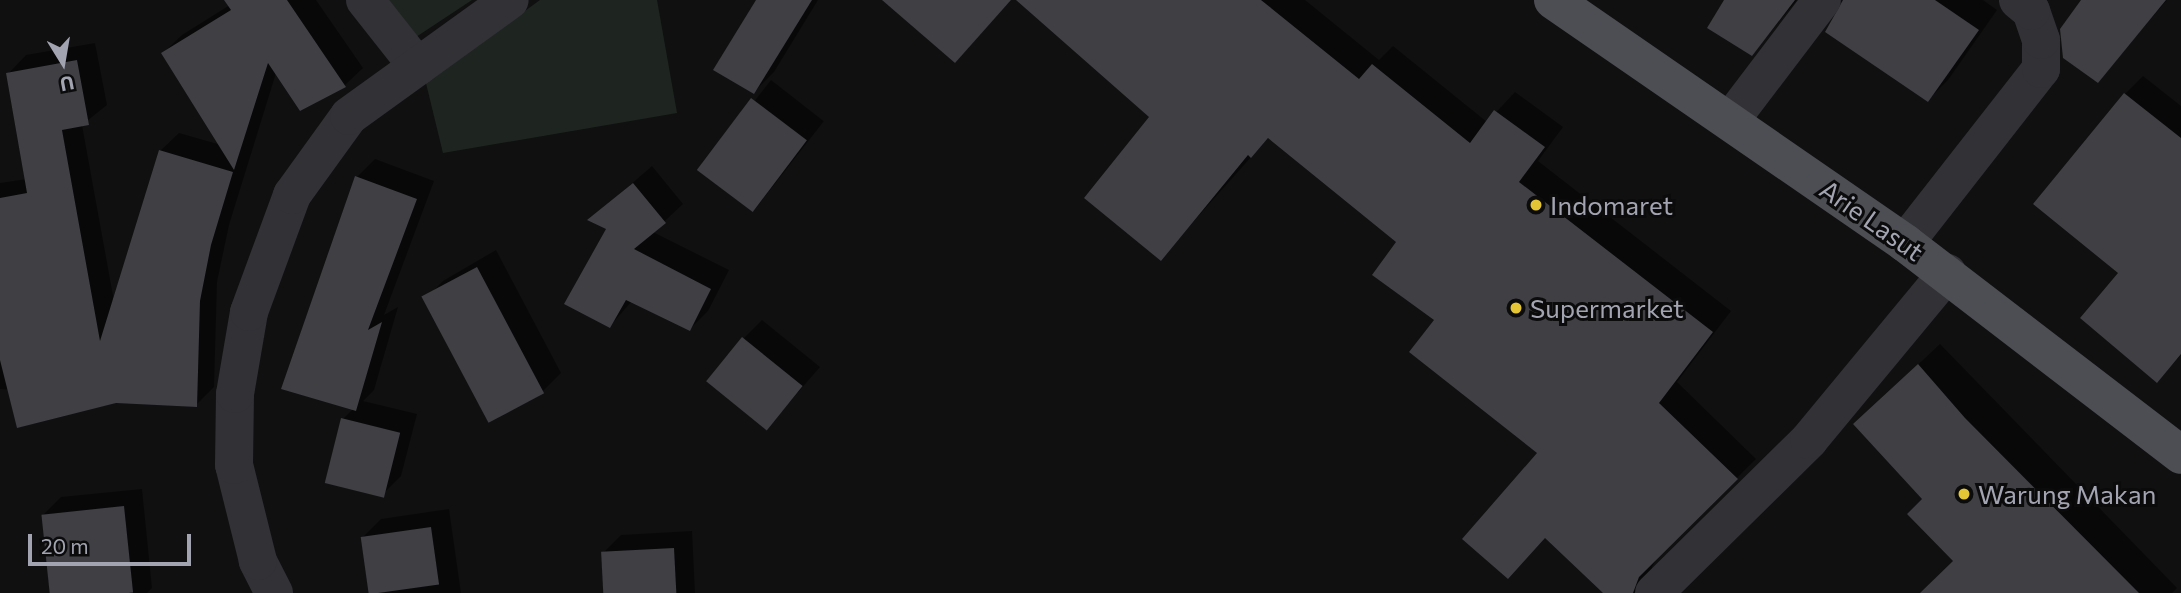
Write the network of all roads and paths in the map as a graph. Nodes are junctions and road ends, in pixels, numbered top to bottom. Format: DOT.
graph roads {
  1 [pos="365,0"];
  2 [pos="510,0"];
  3 [pos="1553,0"];
  4 [pos="1822,0"];
  5 [pos="2018,0"];
  6 [pos="418,67"];
  7 [pos="1730,121"];
  8 [pos="1905,243"];
  9 [pos="1947,274"];
  10 [pos="2181,455"];
  11 [pos="274,593"];
  12 [pos="1654,593"];
  1 -- 6 [label="street"];
  2 -- 6 [label="street"];
  3 -- 7 [label="main road, Arie Lasut"];
  4 -- 7 [label="street"];
  5 -- 8 [label="street"];
  6 -- 11 [label="street"];
  7 -- 8 [label="main road, Arie Lasut"];
  8 -- 9 [label="main road, Arie Lasut"];
  9 -- 10 [label="main road, Arie Lasut"];
  9 -- 12 [label="street"];
}
